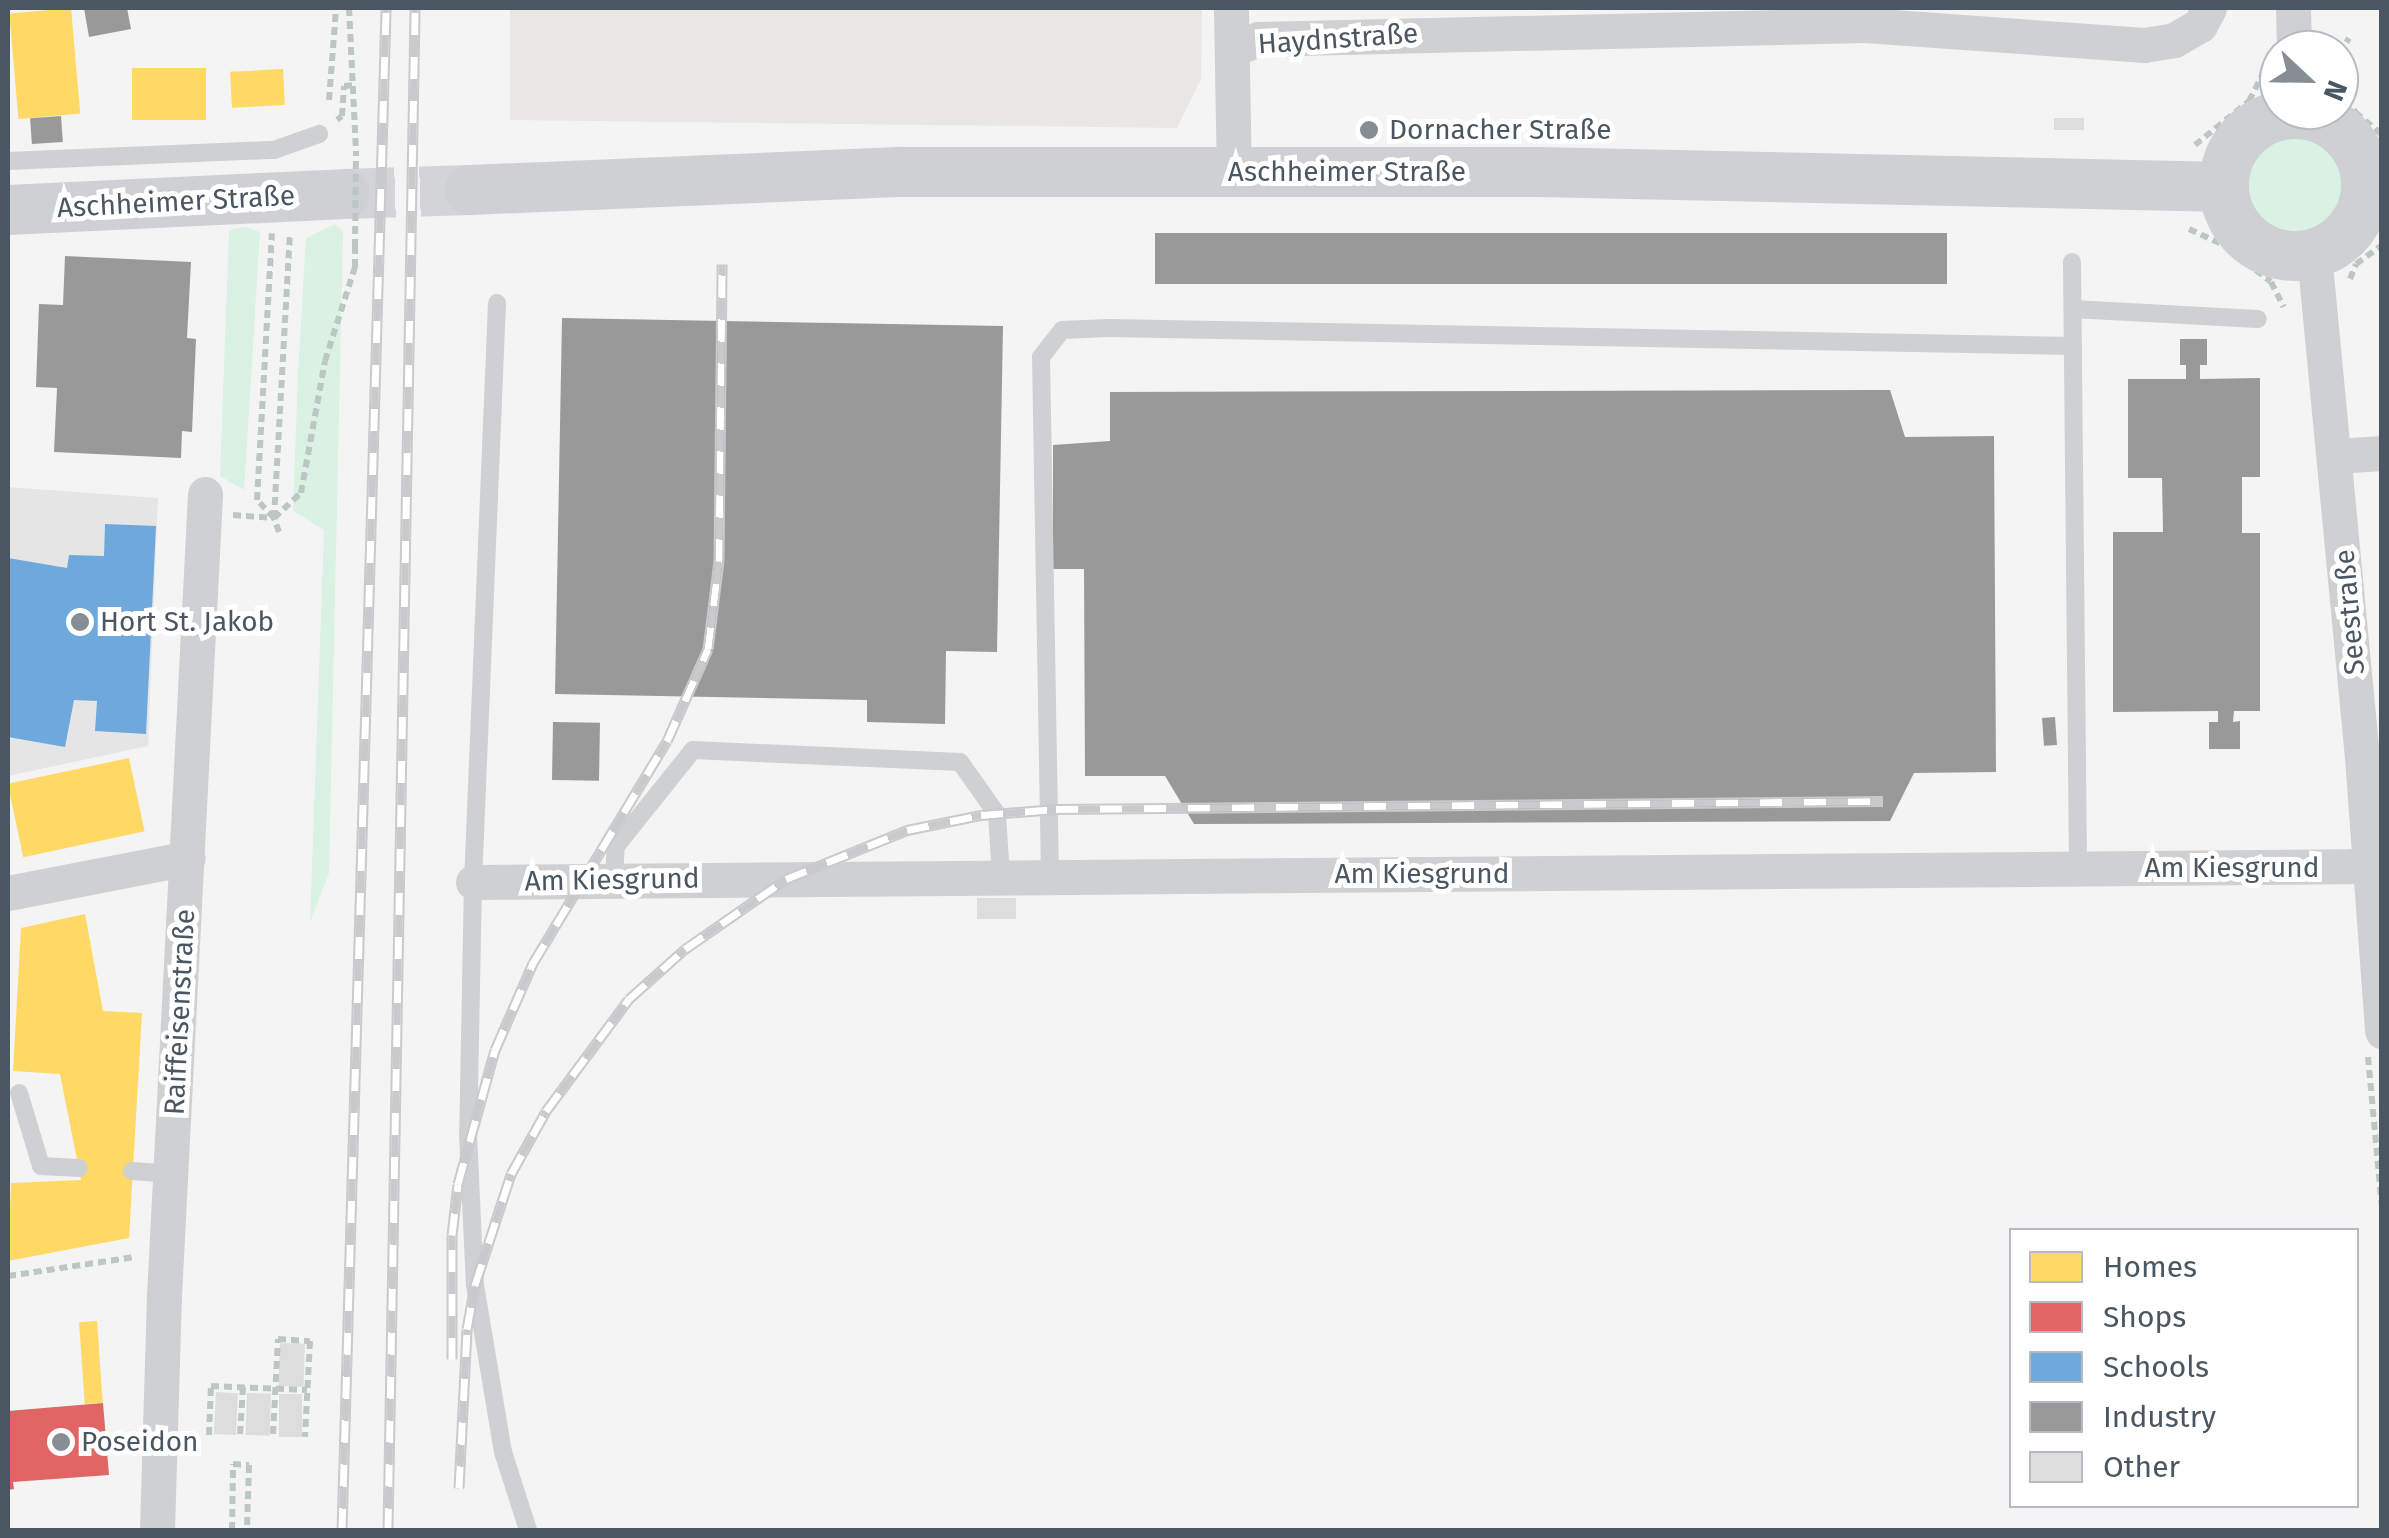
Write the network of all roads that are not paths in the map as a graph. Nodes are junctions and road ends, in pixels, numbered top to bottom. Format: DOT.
graph roads {
  1 [pos="1231,8"];
  2 [pos="2208,8"];
  3 [pos="1463,20"];
  4 [pos="1232,50"];
  5 [pos="2259,127"];
  6 [pos="2335,130"];
  7 [pos="319,134"];
  8 [pos="8,162"];
  9 [pos="350,172"];
  10 [pos="1234,172"];
  11 [pos="2224,187"];
  12 [pos="470,190"];
  13 [pos="2374,191"];
  14 [pos="8,210"];
  15 [pos="2314,254"];
  16 [pos="2072,262"];
  17 [pos="497,303"];
  18 [pos="2072,309"];
  19 [pos="2258,319"];
  20 [pos="2073,346"];
  21 [pos="2382,453"];
  22 [pos="2336,456"];
  23 [pos="204,504"];
  24 [pos="188,858"];
  25 [pos="2372,866"];
  26 [pos="2078,869"];
  27 [pos="1050,877"];
  28 [pos="1001,878"];
  29 [pos="614,879"];
  30 [pos="473,882"];
  31 [pos="8,893"];
  32 [pos="2374,1038"];
  33 [pos="20,1093"];
  34 [pos="79,1168"];
  35 [pos="132,1171"];
  36 [pos="171,1174"];
  37 [pos="156,1530"];
  38 [pos="528,1530"];
  1 -- 4 [label="street"];
  2 -- 3 [label="street, Haydnstraße"];
  3 -- 4 [label="street, Haydnstraße"];
  4 -- 10 [label="street"];
  5 -- 11 [label="main road"];
  6 -- 13 [label="main road"];
  7 -- 8 [label="lane, Aschheimer Straße"];
  9 -- 14 [label="main road, Aschheimer Straße"];
  10 -- 11 [label="main road, Aschheimer Straße"];
  10 -- 12 [label="main road, Aschheimer Straße"];
  11 -- 15 [label="main road"];
  13 -- 15 [label="main road"];
  15 -- 22 [label="street, Seestraße"];
  16 -- 18 [label="lane"];
  17 -- 30 [label="lane"];
  18 -- 19 [label="lane"];
  18 -- 20 [label="lane"];
  20 -- 26 [label="lane"];
  20 -- 27 [label="lane"];
  21 -- 22 [label="street"];
  22 -- 25 [label="street, Seestraße"];
  23 -- 24 [label="street, Raiffeisenstraße"];
  24 -- 31 [label="street"];
  24 -- 36 [label="street, Raiffeisenstraße"];
  25 -- 26 [label="street, Am Kiesgrund"];
  25 -- 32 [label="street, Seestraße"];
  26 -- 27 [label="street, Am Kiesgrund"];
  27 -- 28 [label="street, Am Kiesgrund"];
  28 -- 29 [label="street, Am Kiesgrund"];
  28 -- 29 [label="lane"];
  29 -- 30 [label="street, Am Kiesgrund"];
  30 -- 38 [label="lane"];
  33 -- 34 [label="lane"];
  35 -- 36 [label="lane"];
  36 -- 37 [label="street, Raiffeisenstraße"];
}
